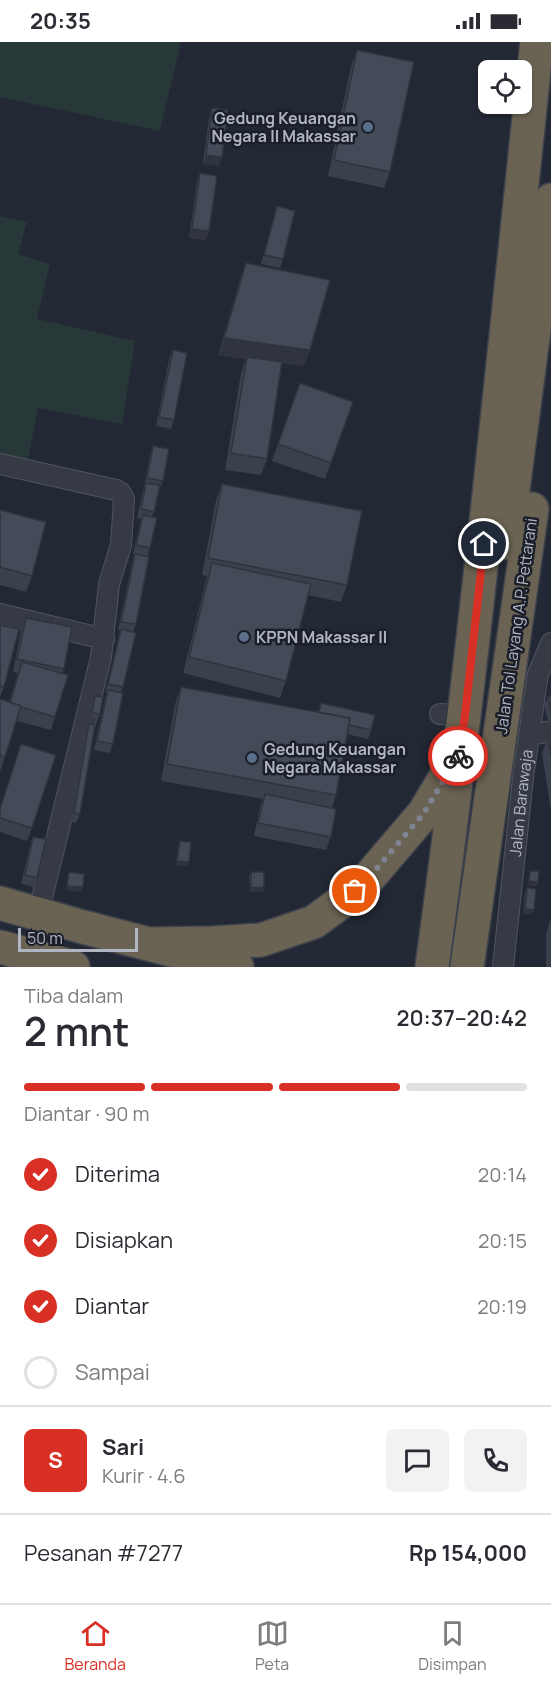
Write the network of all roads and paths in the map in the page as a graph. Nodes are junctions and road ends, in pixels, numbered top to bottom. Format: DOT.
graph roads {
  1 [pos="537,42"];
  2 [pos="551,200"];
  3 [pos="551,356"];
  4 [pos="0,464"];
  5 [pos="551,501"];
  6 [pos="0,614"];
  7 [pos="104,639"];
  8 [pos="551,643"];
  9 [pos="551,732"];
  10 [pos="530,735"];
  11 [pos="459,754"];
  12 [pos="0,903"];
  13 [pos="38,914"];
  14 [pos="0,923"];
  15 [pos="0,946"];
  16 [pos="152,956"];
  17 [pos="73,967"];
  18 [pos="237,967"];
  19 [pos="432,967"];
  20 [pos="452,967"];
  21 [pos="467,967"];
  22 [pos="482,967"];
  23 [pos="503,967"];
  1 -- 11 [label="highway"];
  2 -- 20 [label="highway, Jalan Tol Layang A.P. Pettarani"];
  3 -- 21 [label="highway, Jalan Tol Layang A.P. Pettarani"];
  4 -- 7 [label="street"];
  5 -- 22 [label="highway"];
  6 -- 7 [label="street"];
  7 -- 13 [label="street"];
  8 -- 10 [label="street, Jalan Barawaja"];
  9 -- 10 [label="street"];
  10 -- 23 [label="street, Jalan Barawaja"];
  11 -- 16 [label="highway"];
  11 -- 19 [label="highway"];
  12 -- 13 [label="highway"];
  13 -- 16 [label="highway"];
  14 -- 16 [label="highway"];
  15 -- 17 [label="highway"];
  16 -- 18 [label="highway"];
}
